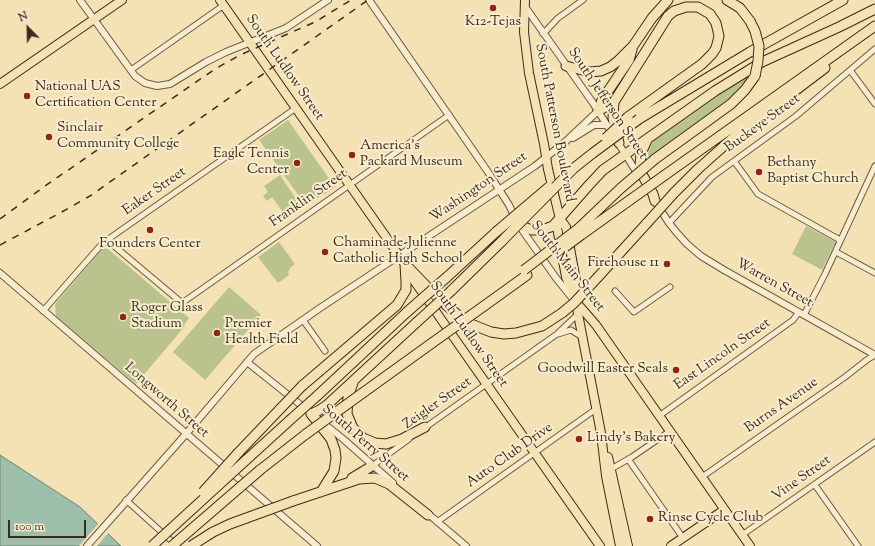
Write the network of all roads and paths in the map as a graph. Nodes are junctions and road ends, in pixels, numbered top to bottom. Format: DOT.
graph roads {
  1 [pos="80,0"];
  2 [pos="122,0"];
  3 [pos="328,0"];
  4 [pos="369,0"];
  5 [pos="520,0"];
  6 [pos="583,0"];
  7 [pos="727,0"];
  8 [pos="839,0"];
  9 [pos="843,0"];
  10 [pos="670,1"];
  11 [pos="222,3"];
  12 [pos="526,3"];
  13 [pos="827,9"];
  14 [pos="875,9"];
  15 [pos="94,19"];
  16 [pos="875,26"];
  17 [pos="544,34"];
  18 [pos="250,43"];
  19 [pos="633,46"];
  20 [pos="875,49"];
  21 [pos="839,51"];
  22 [pos="566,66"];
  23 [pos="132,70"];
  24 [pos="850,70"];
  25 [pos="0,84"];
  26 [pos="614,102"];
  27 [pos="875,104"];
  28 [pos="296,108"];
  29 [pos="598,111"];
  30 [pos="449,115"];
  31 [pos="607,126"];
  32 [pos="650,136"];
  33 [pos="564,142"];
  34 [pos="618,143"];
  35 [pos="593,153"];
  36 [pos="625,154"];
  37 [pos="546,156"];
  38 [pos="734,161"];
  39 [pos="875,166"];
  40 [pos="574,168"];
  41 [pos="350,185"];
  42 [pos="499,189"];
  43 [pos="655,201"];
  44 [pos="560,219"];
  45 [pos="669,223"];
  46 [pos="518,224"];
  47 [pos="580,232"];
  48 [pos="107,240"];
  49 [pos="840,240"];
  50 [pos="836,252"];
  51 [pos="399,256"];
  52 [pos="405,264"];
  53 [pos="0,273"];
  54 [pos="875,273"];
  55 [pos="670,287"];
  56 [pos="615,291"];
  57 [pos="576,302"];
  58 [pos="43,311"];
  59 [pos="578,314"];
  60 [pos="802,314"];
  61 [pos="460,317"];
  62 [pos="303,320"];
  63 [pos="470,324"];
  64 [pos="557,334"];
  65 [pos="582,337"];
  66 [pos="326,351"];
  67 [pos="875,355"];
  68 [pos="247,362"];
  69 [pos="353,382"];
  70 [pos="487,384"];
  71 [pos="596,409"];
  72 [pos="311,414"];
  73 [pos="659,416"];
  74 [pos="425,427"];
  75 [pos="670,431"];
  76 [pos="601,433"];
  77 [pos="186,434"];
  78 [pos="875,442"];
  79 [pos="535,452"];
  80 [pos="628,459"];
  81 [pos="372,466"];
  82 [pos="611,469"];
  83 [pos="702,476"];
  84 [pos="815,485"];
  85 [pos="335,487"];
  86 [pos="321,492"];
  87 [pos="126,500"];
  88 [pos="724,510"];
  89 [pos="428,515"];
  90 [pos="437,522"];
  91 [pos="171,528"];
  92 [pos="742,535"];
  93 [pos="683,538"];
  94 [pos="88,546"];
  95 [pos="152,546"];
  96 [pos="172,546"];
  97 [pos="177,546"];
  98 [pos="191,546"];
  99 [pos="317,546"];
  100 [pos="466,546"];
  101 [pos="600,546"];
  102 [pos="620,546"];
  103 [pos="628,546"];
  104 [pos="671,546"];
  105 [pos="750,546"];
  106 [pos="858,546"];
  1 -- 15 [label="street"];
  2 -- 15 [label="main road"];
  3 -- 18 [label="street"];
  4 -- 30 [label="street, South Main Street"];
  5 -- 12 [label="main road, South Jefferson Street"];
  6 -- 17 [label="street"];
  7 -- 47 [label="highway, bridge"];
  8 -- 13 [label="highway"];
  9 -- 13 [label="highway"];
  10 -- 19 [label="highway"];
  11 -- 18 [label="main road, South Ludlow Street"];
  11 -- 23 [label="street"];
  12 -- 17 [label="street, South Jefferson Street"];
  12 -- 37 [label="main road, South Patterson Boulevard"];
  13 -- 35 [label="highway, bridge"];
  14 -- 32 [label="highway"];
  15 -- 23 [label="street"];
  15 -- 25 [label="main road"];
  16 -- 21 [label="highway"];
  17 -- 22 [label="street, South Jefferson Street"];
  18 -- 23 [label="street"];
  18 -- 28 [label="main road, South Ludlow Street"];
  19 -- 22 [label="highway"];
  19 -- 29 [label="highway"];
  20 -- 24 [label="street, Buckeye Street"];
  21 -- 47 [label="highway, bridge"];
  21 -- 63 [label="highway, bridge"];
  22 -- 29 [label="street, South Jefferson Street"];
  24 -- 27 [label="street"];
  24 -- 38 [label="street, Buckeye Street"];
  26 -- 29 [label="highway"];
  26 -- 34 [label="highway"];
  26 -- 35 [label="highway, bridge"];
  28 -- 41 [label="main road, South Ludlow Street"];
  28 -- 48 [label="street, Eaker Street"];
  29 -- 31 [label="street, South Jefferson Street"];
  29 -- 33 [label="street"];
  30 -- 41 [label="street, Franklin Street"];
  30 -- 42 [label="street, South Main Street"];
  31 -- 33 [label="street"];
  31 -- 34 [label="street, South Jefferson Street"];
  32 -- 36 [label="highway"];
  32 -- 43 [label="highway"];
  33 -- 37 [label="street, Washington Street"];
  34 -- 36 [label="street, South Jefferson Street"];
  35 -- 40 [label="highway"];
  36 -- 43 [label="street, South Jefferson Street"];
  36 -- 44 [label="highway"];
  37 -- 42 [label="street, Washington Street"];
  37 -- 44 [label="main road, South Patterson Boulevard"];
  38 -- 45 [label="street, Buckeye Street"];
  38 -- 49 [label="street"];
  39 -- 49 [label="street, East Lincoln Street"];
  40 -- 69 [label="highway, bridge"];
  40 -- 91 [label="highway, bridge"];
  41 -- 48 [label="street, Franklin Street"];
  41 -- 51 [label="main road, South Ludlow Street"];
  42 -- 46 [label="street, South Main Street"];
  42 -- 51 [label="street, Washington Street"];
  43 -- 45 [label="street, South Jefferson Street"];
  44 -- 46 [label="highway"];
  44 -- 57 [label="main road, South Patterson Boulevard"];
  45 -- 60 [label="street, Warren Street"];
  46 -- 57 [label="street, South Main Street"];
  47 -- 96 [label="highway, bridge"];
  48 -- 58 [label="street, Eaker Street"];
  49 -- 50 [label="street, East Lincoln Street"];
  50 -- 54 [label="street"];
  50 -- 60 [label="street, East Lincoln Street"];
  51 -- 52 [label="main road, South Ludlow Street"];
  51 -- 62 [label="street, Washington Street"];
  52 -- 61 [label="highway"];
  52 -- 70 [label="main road, South Ludlow Street"];
  52 -- 91 [label="highway, bridge"];
  53 -- 58 [label="street, Longworth Street"];
  55 -- 56 [label="street"];
  57 -- 59 [label="main road, South Patterson Boulevard"];
  57 -- 73 [label="main road, South Main Street"];
  58 -- 77 [label="street, Longworth Street"];
  59 -- 64 [label="street, Zeigler Street"];
  59 -- 65 [label="main road, South Patterson Boulevard"];
  60 -- 67 [label="street, Warren Street"];
  60 -- 73 [label="street, East Lincoln Street"];
  62 -- 66 [label="street"];
  62 -- 68 [label="street, Washington Street"];
  64 -- 65 [label="street"];
  64 -- 70 [label="street, Zeigler Street"];
  65 -- 71 [label="main road, South Patterson Boulevard"];
  67 -- 83 [label="street, Burns Avenue"];
  68 -- 72 [label="street, South Perry Street"];
  68 -- 77 [label="street, Washington Street"];
  69 -- 72 [label="highway"];
  69 -- 74 [label="highway"];
  70 -- 74 [label="street, Zeigler Street"];
  70 -- 79 [label="main road, South Ludlow Street"];
  71 -- 76 [label="main road, South Patterson Boulevard"];
  71 -- 79 [label="street, Auto Club Drive"];
  72 -- 81 [label="street, South Perry Street"];
  72 -- 86 [label="highway"];
  73 -- 75 [label="main road, South Main Street"];
  74 -- 81 [label="street, Zeigler Street"];
  75 -- 80 [label="street"];
  75 -- 83 [label="main road, South Main Street"];
  76 -- 82 [label="main road, South Patterson Boulevard"];
  76 -- 102 [label="main road, South Patterson Boulevard"];
  77 -- 87 [label="street, Washington Street"];
  77 -- 99 [label="street, Longworth Street"];
  78 -- 84 [label="street, Vine Street"];
  79 -- 90 [label="street, Auto Club Drive"];
  79 -- 101 [label="main road, South Ludlow Street"];
  80 -- 82 [label="street"];
  80 -- 93 [label="street"];
  81 -- 85 [label="highway"];
  81 -- 89 [label="street, South Perry Street"];
  82 -- 103 [label="main road, South Patterson Boulevard"];
  83 -- 88 [label="main road, South Main Street"];
  84 -- 92 [label="street, Vine Street"];
  84 -- 106 [label="street"];
  85 -- 86 [label="highway"];
  85 -- 89 [label="highway"];
  86 -- 98 [label="highway, bridge"];
  87 -- 94 [label="street, Washington Street"];
  87 -- 97 [label="street"];
  88 -- 92 [label="main road, South Main Street"];
  88 -- 93 [label="main road"];
  89 -- 90 [label="street, South Perry Street"];
  90 -- 100 [label="street, South Perry Street"];
  91 -- 95 [label="highway, bridge"];
  92 -- 105 [label="main road, South Main Street"];
  93 -- 104 [label="main road"];
}
